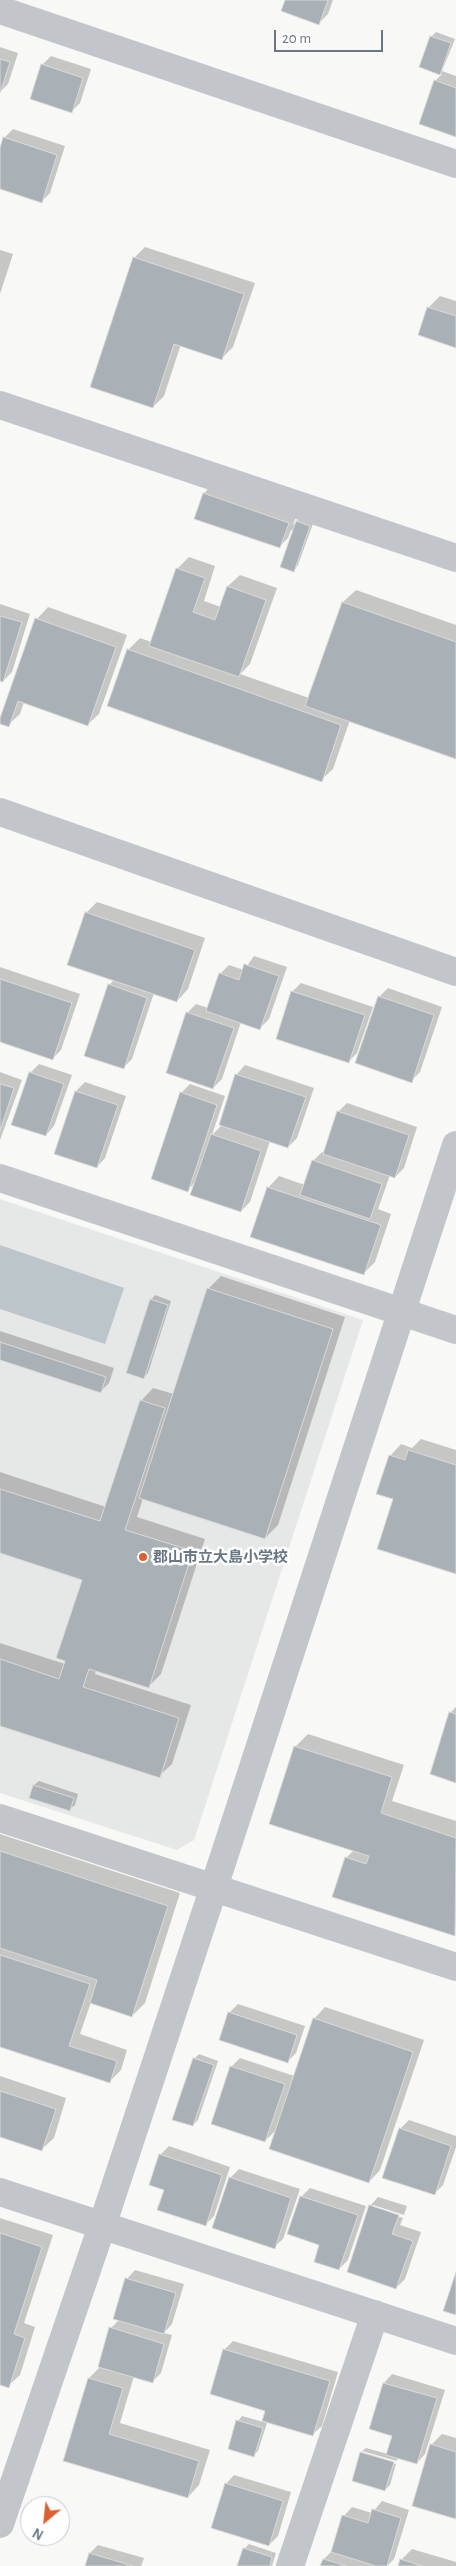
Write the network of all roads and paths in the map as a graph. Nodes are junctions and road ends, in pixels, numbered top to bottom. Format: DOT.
graph roads {
  1 [pos="0,10"];
  2 [pos="456,164"];
  3 [pos="0,405"];
  4 [pos="456,558"];
  5 [pos="0,812"];
  6 [pos="456,972"];
  7 [pos="456,1145"];
  8 [pos="0,1178"];
  9 [pos="403,1312"];
  10 [pos="456,1330"];
  11 [pos="0,1818"];
  12 [pos="214,1887"];
  13 [pos="456,1968"];
  14 [pos="0,2192"];
  15 [pos="102,2226"];
  16 [pos="375,2314"];
  17 [pos="456,2341"];
  18 [pos="0,2524"];
  19 [pos="290,2566"];
  1 -- 2 [label="street"];
  3 -- 4 [label="street"];
  5 -- 6 [label="street"];
  7 -- 9 [label="street"];
  8 -- 9 [label="street"];
  9 -- 10 [label="street"];
  9 -- 12 [label="street"];
  11 -- 12 [label="street"];
  12 -- 13 [label="street"];
  12 -- 15 [label="street"];
  14 -- 15 [label="street"];
  15 -- 16 [label="street"];
  15 -- 18 [label="street"];
  16 -- 17 [label="street"];
  16 -- 19 [label="street"];
}
